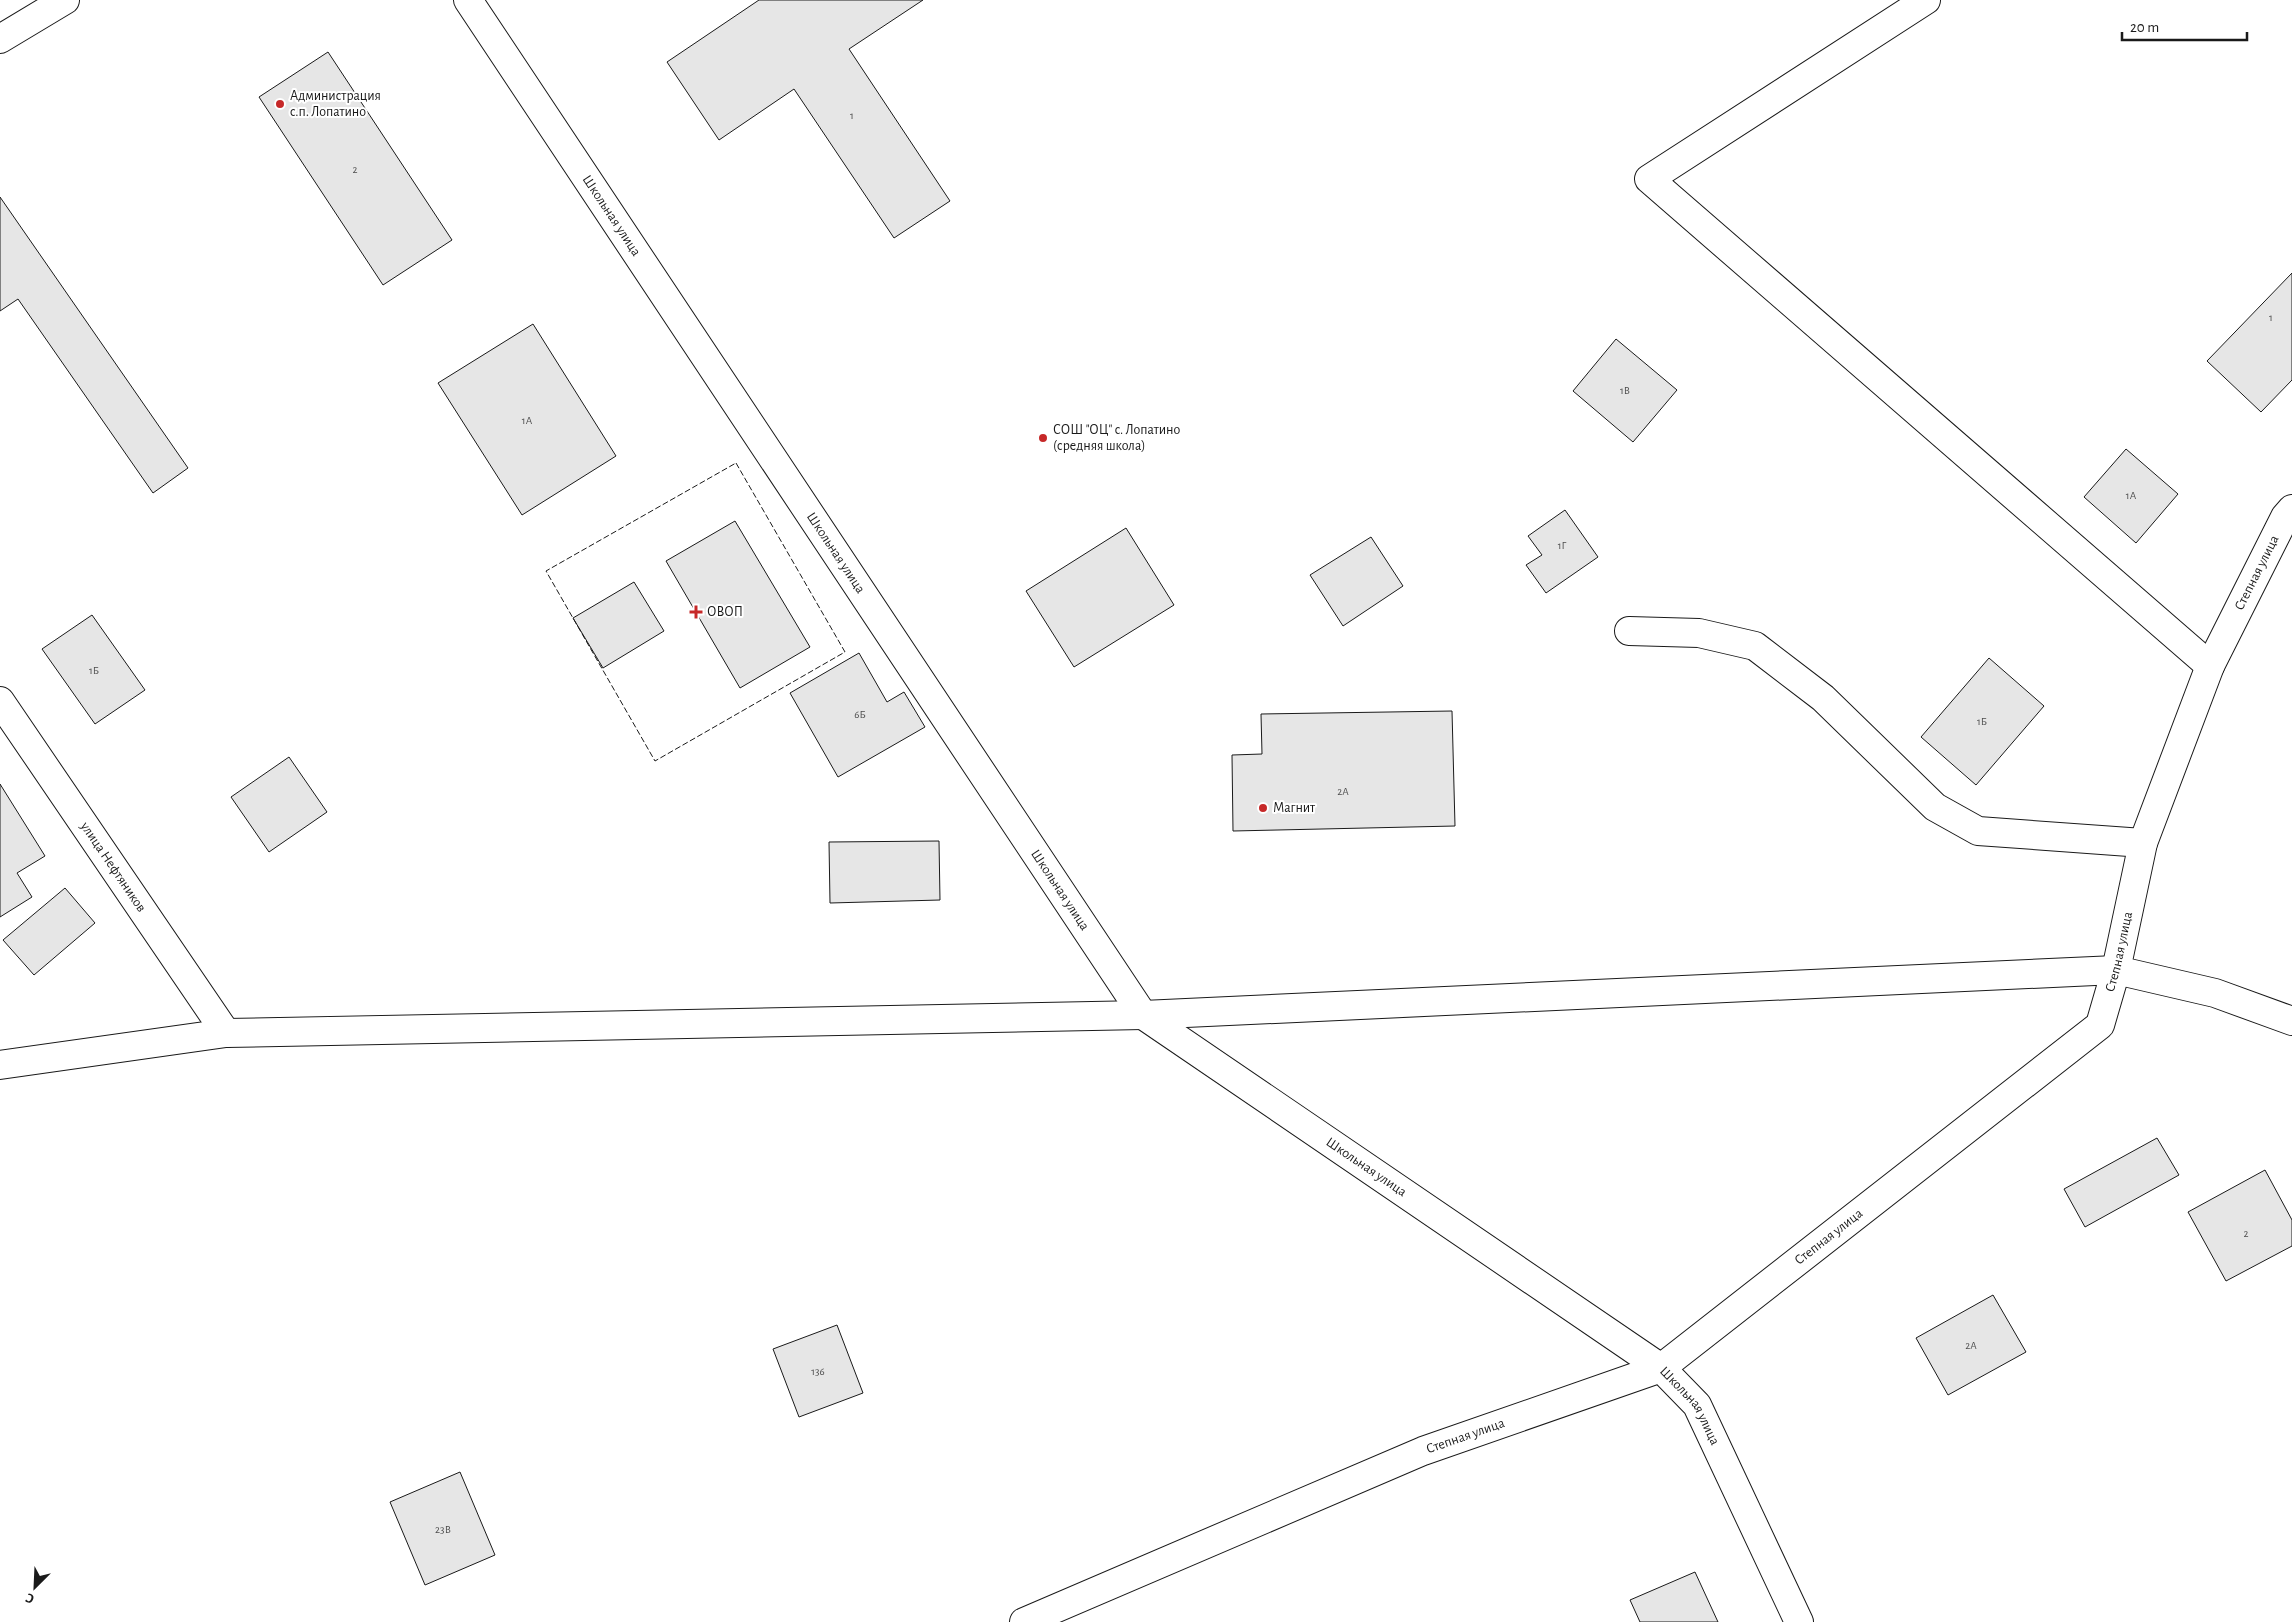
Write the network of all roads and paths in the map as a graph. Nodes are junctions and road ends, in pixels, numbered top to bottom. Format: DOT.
graph roads {
  1 [pos="65,0"];
  2 [pos="468,0"];
  3 [pos="1926,0"];
  4 [pos="0,39"];
  5 [pos="2292,509"];
  6 [pos="1629,631"];
  7 [pos="2210,666"];
  8 [pos="0,700"];
  9 [pos="2142,843"];
  10 [pos="2116,970"];
  11 [pos="1143,1015"];
  12 [pos="2292,1022"];
  13 [pos="226,1033"];
  14 [pos="0,1066"];
  15 [pos="1661,1368"];
  16 [pos="1024,1622"];
  17 [pos="1799,1622"];
  1 -- 4 [label="street"];
  2 -- 11 [label="street, Школьная улица"];
  3 -- 7 [label="street"];
  5 -- 7 [label="street, Степная улица"];
  6 -- 9 [label="street"];
  7 -- 9 [label="street, Степная улица"];
  8 -- 13 [label="street, улица Нефтяников"];
  9 -- 10 [label="street, Степная улица"];
  10 -- 11 [label="street"];
  10 -- 12 [label="street"];
  10 -- 15 [label="street, Степная улица"];
  11 -- 13 [label="street"];
  11 -- 15 [label="street, Школьная улица"];
  13 -- 14 [label="street"];
  15 -- 16 [label="street, Степная улица"];
  15 -- 17 [label="street, Школьная улица"];
}
